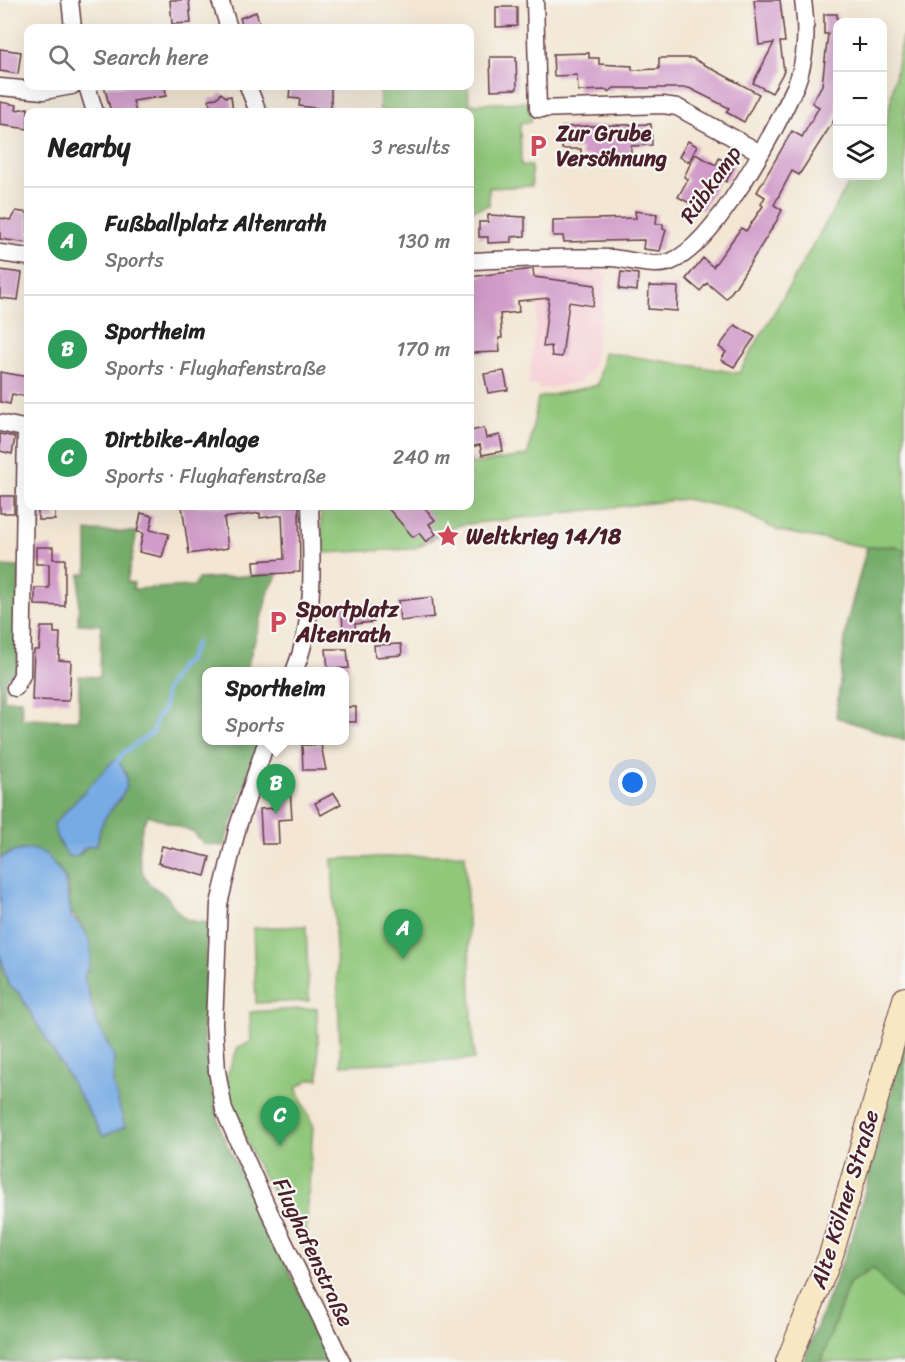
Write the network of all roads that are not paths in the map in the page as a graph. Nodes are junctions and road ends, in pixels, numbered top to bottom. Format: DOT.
graph roads {
  1 [pos="70,0"];
  2 [pos="220,0"];
  3 [pos="535,0"];
  4 [pos="803,0"];
  5 [pos="73,24"];
  6 [pos="228,24"];
  7 [pos="0,87"];
  8 [pos="39,90"];
  9 [pos="88,90"];
  10 [pos="250,90"];
  11 [pos="94,108"];
  12 [pos="257,108"];
  13 [pos="759,152"];
  14 [pos="0,253"];
  15 [pos="24,256"];
  16 [pos="474,261"];
  17 [pos="0,423"];
  18 [pos="24,427"];
  19 [pos="25,510"];
  20 [pos="310,510"];
  21 [pos="296,667"];
  22 [pos="15,688"];
  23 [pos="266,745"];
  24 [pos="905,999"];
  25 [pos="342,1362"];
  26 [pos="788,1362"];
  1 -- 5 [label="street"];
  2 -- 6 [label="street"];
  3 -- 13 [label="street"];
  4 -- 13 [label="street, Rübkamp"];
  7 -- 8 [label="street"];
  9 -- 11 [label="street"];
  10 -- 12 [label="street"];
  13 -- 16 [label="street, Rübkamp"];
  14 -- 15 [label="street"];
  17 -- 18 [label="street"];
  19 -- 22 [label="street"];
  20 -- 21 [label="street"];
  23 -- 25 [label="street, Flughafenstraße"];
  24 -- 26 [label="main road, Alte Kölner Straße"];
}
